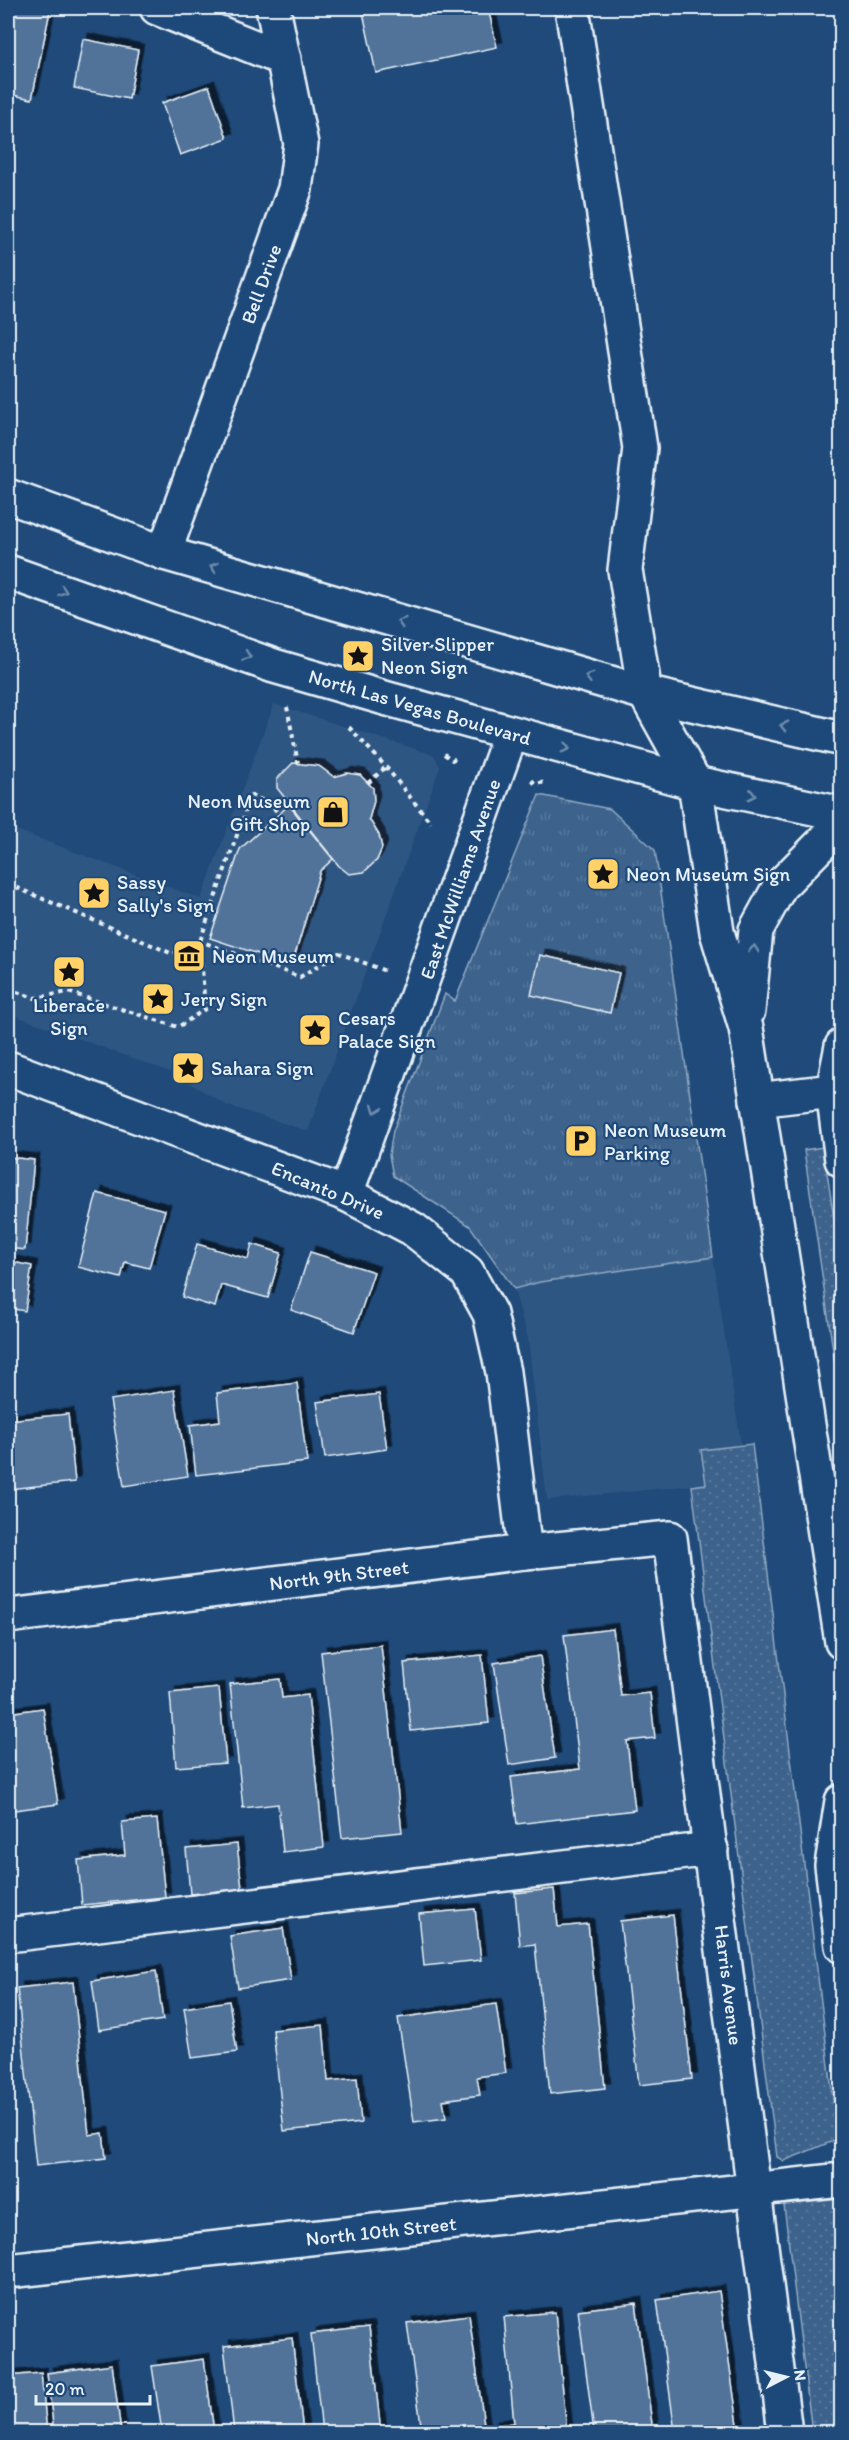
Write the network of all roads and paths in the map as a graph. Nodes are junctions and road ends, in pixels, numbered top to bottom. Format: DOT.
graph roads {
  1 [pos="157,8"];
  2 [pos="273,8"];
  3 [pos="572,8"];
  4 [pos="284,58"];
  5 [pos="8,496"];
  6 [pos="164,553"];
  7 [pos="8,572"];
  8 [pos="645,693"];
  9 [pos="286,703"];
  10 [pos="342,720"];
  11 [pos="511,734"];
  12 [pos="842,739"];
  13 [pos="298,763"];
  14 [pos="386,767"];
  15 [pos="368,783"];
  16 [pos="695,783"];
  17 [pos="842,814"];
  18 [pos="279,815"];
  19 [pos="842,823"];
  20 [pos="431,824"];
  21 [pos="8,884"];
  22 [pos="200,941"];
  23 [pos="423,985"];
  24 [pos="8,989"];
  25 [pos="746,1028"];
  26 [pos="842,1046"];
  27 [pos="8,1068"];
  28 [pos="833,1091"];
  29 [pos="757,1100"];
  30 [pos="842,1160"];
  31 [pos="346,1194"];
  32 [pos="670,1538"];
  33 [pos="525,1552"];
  34 [pos="8,1616"];
  35 [pos="842,1642"];
  36 [pos="842,1801"];
  37 [pos="711,1849"];
  38 [pos="8,1935"];
  39 [pos="842,1946"];
  40 [pos="842,2180"];
  41 [pos="755,2191"];
  42 [pos="8,2271"];
  43 [pos="785,2433"];
  1 -- 4 [label="street"];
  2 -- 4 [label="street, Bell Drive"];
  3 -- 8 [label="street"];
  4 -- 6 [label="street, Bell Drive"];
  5 -- 6 [label="street"];
  8 -- 6 [label="street, one-way"];
  7 -- 11 [label="street, North Las Vegas Boulevard, one-way"];
  12 -- 8 [label="street, one-way"];
  8 -- 16 [label="street"];
  9 -- 13 [label="path"];
  10 -- 14 [label="path"];
  11 -- 16 [label="street, North Las Vegas Boulevard, one-way"];
  11 -- 23 [label="street, East McWilliams Avenue"];
  14 -- 15 [label="path"];
  14 -- 20 [label="path"];
  16 -- 17 [label="street, North Las Vegas Boulevard, one-way"];
  16 -- 25 [label="street"];
  18 -- 22 [label="path"];
  25 -- 19 [label="street, one-way"];
  21 -- 22 [label="path"];
  22 -- 23 [label="path"];
  22 -- 24 [label="path"];
  23 -- 31 [label="street, East McWilliams Avenue, one-way"];
  25 -- 29 [label="street"];
  26 -- 28 [label="street"];
  27 -- 31 [label="street, Encanto Drive"];
  28 -- 29 [label="street"];
  28 -- 30 [label="street"];
  29 -- 35 [label="street"];
  31 -- 33 [label="street, Encanto Drive"];
  32 -- 33 [label="street, North 9th Street"];
  32 -- 37 [label="street, Harris Avenue"];
  33 -- 34 [label="street, North 9th Street"];
  36 -- 39 [label="street"];
  37 -- 38 [label="street"];
  37 -- 41 [label="street, Harris Avenue"];
  40 -- 41 [label="street, North 10th Street"];
  41 -- 42 [label="street, North 10th Street"];
  41 -- 43 [label="street, Harris Avenue"];
}
